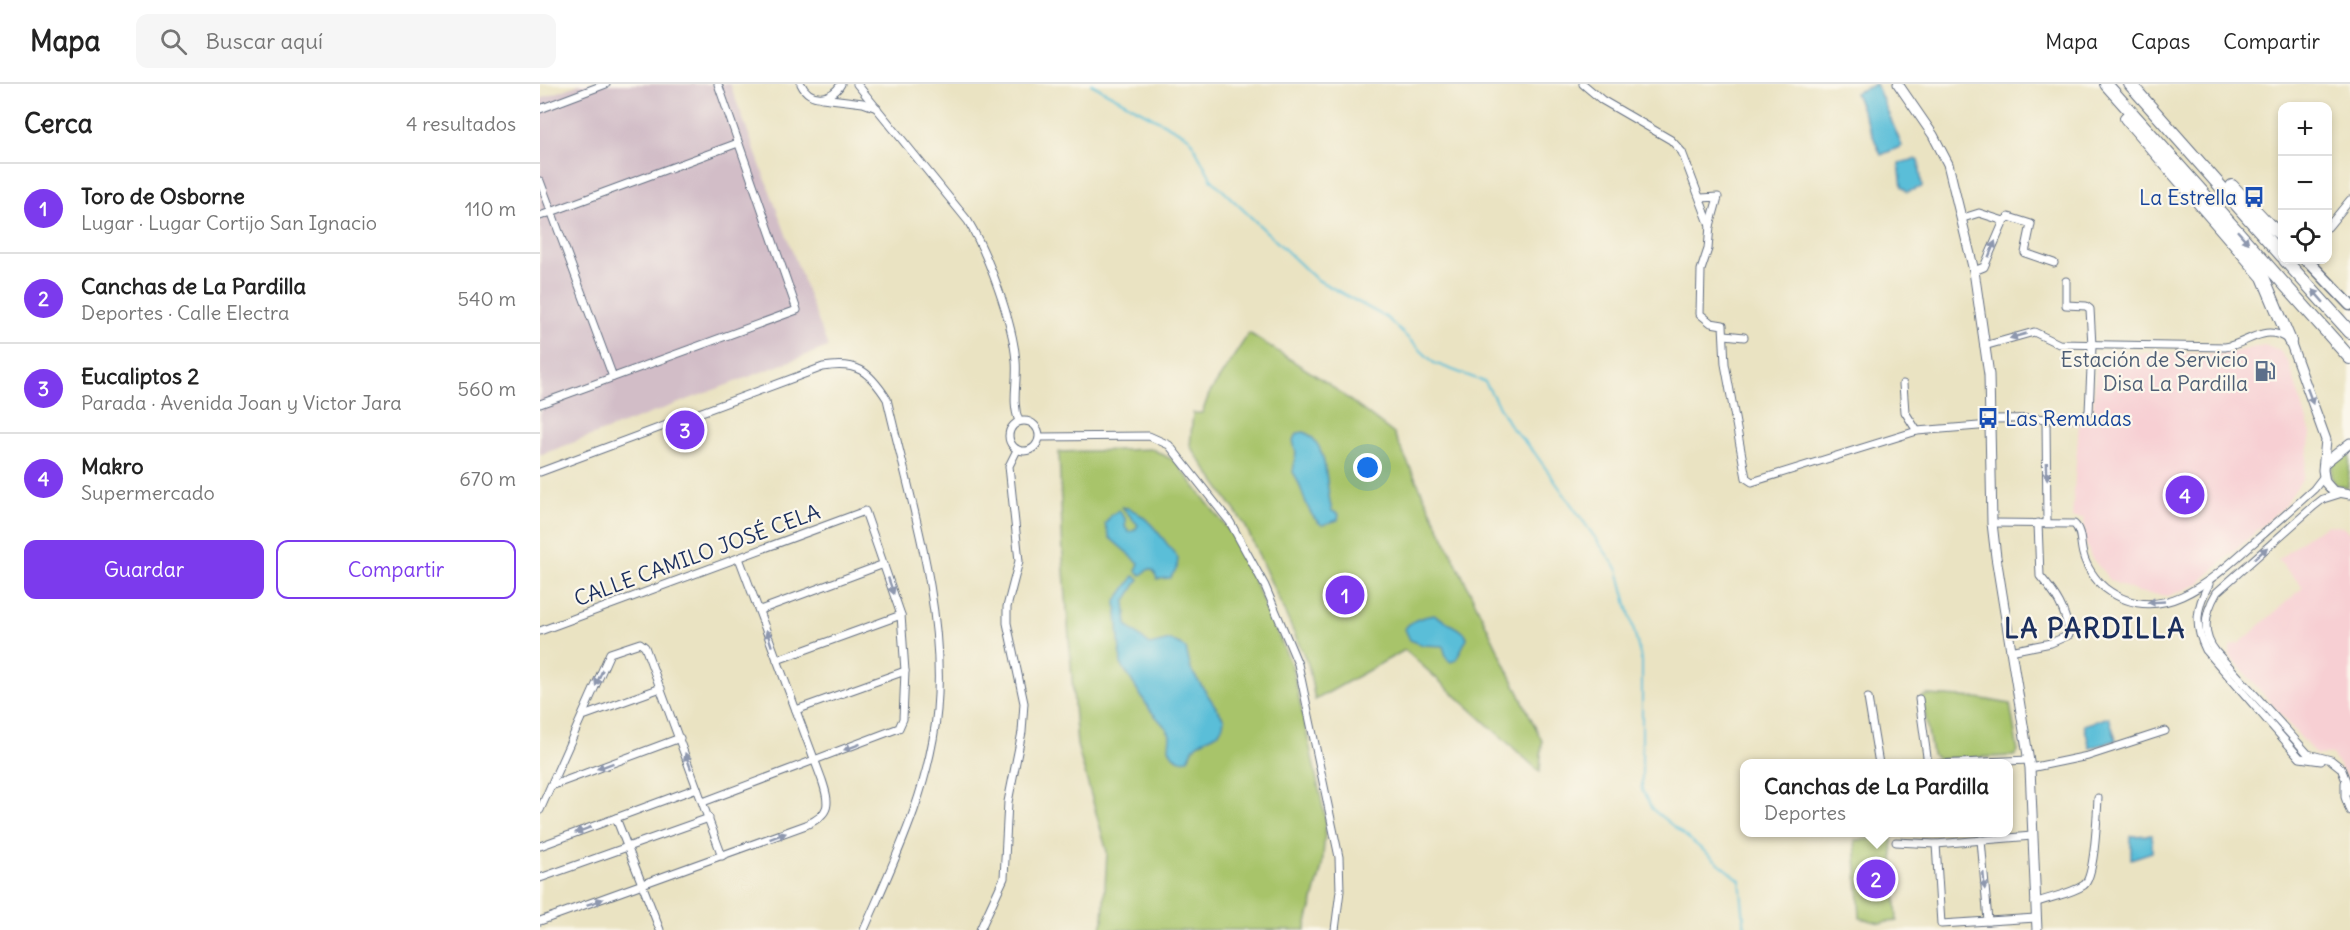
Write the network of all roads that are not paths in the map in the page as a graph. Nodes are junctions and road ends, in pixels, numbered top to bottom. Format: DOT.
graph roads {
  1 [pos="606,84"];
  2 [pos="718,84"];
  3 [pos="801,84"];
  4 [pos="841,84"];
  5 [pos="857,84"];
  6 [pos="1583,84"];
  7 [pos="1898,84"];
  8 [pos="2099,84"];
  9 [pos="2106,84"];
  10 [pos="2130,84"];
  11 [pos="2140,84"];
  12 [pos="822,98"];
  13 [pos="540,109"];
  14 [pos="879,110"];
  15 [pos="738,143"];
  16 [pos="540,181"];
  17 [pos="1701,198"];
  18 [pos="2350,200"];
  19 [pos="552,211"];
  20 [pos="540,216"];
  21 [pos="1963,218"];
  22 [pos="2004,221"];
  23 [pos="2332,222"];
  24 [pos="1710,226"];
  25 [pos="2278,231"];
  26 [pos="2278,251"];
  27 [pos="2054,263"];
  28 [pos="2289,264"];
  29 [pos="2311,264"];
  30 [pos="1974,271"];
  31 [pos="2066,281"];
  32 [pos="2350,304"];
  33 [pos="2350,332"];
  34 [pos="1725,335"];
  35 [pos="1744,337"];
  36 [pos="2290,341"];
  37 [pos="1984,346"];
  38 [pos="2092,346"];
  39 [pos="2350,358"];
  40 [pos="613,377"];
  41 [pos="1903,384"];
  42 [pos="540,404"];
  43 [pos="2046,419"];
  44 [pos="1019,421"];
  45 [pos="1991,422"];
  46 [pos="1917,431"];
  47 [pos="1040,437"];
  48 [pos="2350,443"];
  49 [pos="1017,450"];
  50 [pos="2326,462"];
  51 [pos="540,472"];
  52 [pos="2324,476"];
  53 [pos="2339,494"];
  54 [pos="2350,494"];
  55 [pos="1992,523"];
  56 [pos="2038,523"];
  57 [pos="2047,523"];
  58 [pos="739,558"];
  59 [pos="884,564"];
  60 [pos="2210,582"];
  61 [pos="760,610"];
  62 [pos="901,615"];
  63 [pos="540,631"];
  64 [pos="2010,651"];
  65 [pos="777,660"];
  66 [pos="904,671"];
  67 [pos="661,688"];
  68 [pos="1868,698"];
  69 [pos="1919,699"];
  70 [pos="796,710"];
  71 [pos="582,716"];
  72 [pos="2165,731"];
  73 [pos="680,738"];
  74 [pos="1878,759"];
  75 [pos="1927,759"];
  76 [pos="815,761"];
  77 [pos="2013,764"];
  78 [pos="2030,764"];
  79 [pos="551,786"];
  80 [pos="697,788"];
  81 [pos="2350,791"];
  82 [pos="2097,798"];
  83 [pos="703,802"];
  84 [pos="540,810"];
  85 [pos="2350,811"];
  86 [pos="616,818"];
  87 [pos="709,818"];
  88 [pos="2032,836"];
  89 [pos="1981,840"];
  90 [pos="1896,842"];
  91 [pos="1935,844"];
  92 [pos="540,846"];
  93 [pos="627,848"];
  94 [pos="722,856"];
  95 [pos="540,878"];
  96 [pos="642,885"];
  97 [pos="2035,903"];
  98 [pos="2036,918"];
  99 [pos="540,921"];
  100 [pos="1988,921"];
  101 [pos="660,930"];
  102 [pos="864,930"];
  103 [pos="980,930"];
  104 [pos="1335,930"];
  105 [pos="2037,930"];
  1 -- 13 [label="street"];
  2 -- 15 [label="street"];
  3 -- 12 [label="street"];
  4 -- 12 [label="street"];
  5 -- 14 [label="street"];
  6 -- 17 [label="street"];
  7 -- 21 [label="street"];
  8 -- 36 [label="highway"];
  9 -- 39 [label="highway, one-way"];
  10 -- 26 [label="highway"];
  11 -- 25 [label="highway"];
  12 -- 14 [label="street"];
  14 -- 44 [label="street"];
  15 -- 19 [label="street"];
  15 -- 40 [label="street"];
  16 -- 19 [label="street"];
  17 -- 24 [label="street"];
  17 -- 24 [label="street"];
  18 -- 23 [label="street"];
  19 -- 20 [label="street"];
  19 -- 40 [label="street"];
  21 -- 22 [label="street"];
  21 -- 30 [label="street"];
  22 -- 27 [label="street"];
  30 -- 22 [label="street, one-way"];
  24 -- 34 [label="street"];
  33 -- 28 [label="highway, one-way"];
  29 -- 32 [label="main road"];
  30 -- 37 [label="street"];
  31 -- 38 [label="street"];
  34 -- 35 [label="street"];
  34 -- 46 [label="street"];
  36 -- 38 [label="street"];
  36 -- 50 [label="street, one-way"];
  38 -- 37 [label="street, one-way"];
  37 -- 45 [label="street"];
  38 -- 43 [label="street"];
  40 -- 42 [label="street"];
  41 -- 46 [label="street"];
  43 -- 45 [label="street"];
  43 -- 57 [label="street, one-way"];
  44 -- 47 [label="street"];
  44 -- 49 [label="street"];
  45 -- 46 [label="street"];
  45 -- 55 [label="street"];
  47 -- 49 [label="street"];
  47 -- 104 [label="street"];
  48 -- 50 [label="street"];
  49 -- 103 [label="street"];
  50 -- 52 [label="street"];
  51 -- 102 [label="street"];
  52 -- 53 [label="street"];
  52 -- 60 [label="street"];
  53 -- 54 [label="street"];
  81 -- 53 [label="street, one-way"];
  55 -- 56 [label="street"];
  55 -- 64 [label="street"];
  56 -- 57 [label="street"];
  56 -- 64 [label="street"];
  60 -- 57 [label="street, one-way"];
  58 -- 59 [label="street, CALLE CAMILO JOSÉ CELA"];
  58 -- 61 [label="street"];
  58 -- 63 [label="street, CALLE CAMILO JOSÉ CELA"];
  59 -- 61 [label="street"];
  59 -- 62 [label="street, one-way"];
  60 -- 85 [label="street"];
  65 -- 61 [label="street, one-way"];
  62 -- 65 [label="street"];
  62 -- 66 [label="street"];
  64 -- 78 [label="street"];
  65 -- 70 [label="street"];
  66 -- 70 [label="street"];
  66 -- 76 [label="street, one-way"];
  67 -- 71 [label="street"];
  67 -- 71 [label="street, one-way"];
  67 -- 73 [label="street"];
  68 -- 74 [label="street"];
  69 -- 75 [label="street"];
  70 -- 76 [label="street"];
  71 -- 79 [label="street"];
  72 -- 78 [label="street"];
  73 -- 79 [label="street, one-way"];
  80 -- 73 [label="street, one-way"];
  76 -- 83 [label="street"];
  94 -- 76 [label="street, one-way"];
  77 -- 78 [label="street"];
  78 -- 88 [label="street"];
  79 -- 84 [label="street"];
  80 -- 83 [label="street"];
  80 -- 86 [label="street"];
  82 -- 97 [label="street"];
  83 -- 87 [label="street"];
  86 -- 92 [label="street, one-way"];
  86 -- 93 [label="street"];
  87 -- 93 [label="street"];
  87 -- 94 [label="street"];
  88 -- 89 [label="street"];
  88 -- 97 [label="street"];
  89 -- 91 [label="street"];
  89 -- 100 [label="street, one-way"];
  90 -- 91 [label="street"];
  91 -- 100 [label="street"];
  93 -- 95 [label="street"];
  93 -- 96 [label="street"];
  94 -- 96 [label="street"];
  99 -- 96 [label="street, one-way"];
  96 -- 101 [label="street"];
  97 -- 98 [label="street"];
  98 -- 100 [label="street"];
  98 -- 105 [label="street"];
}
